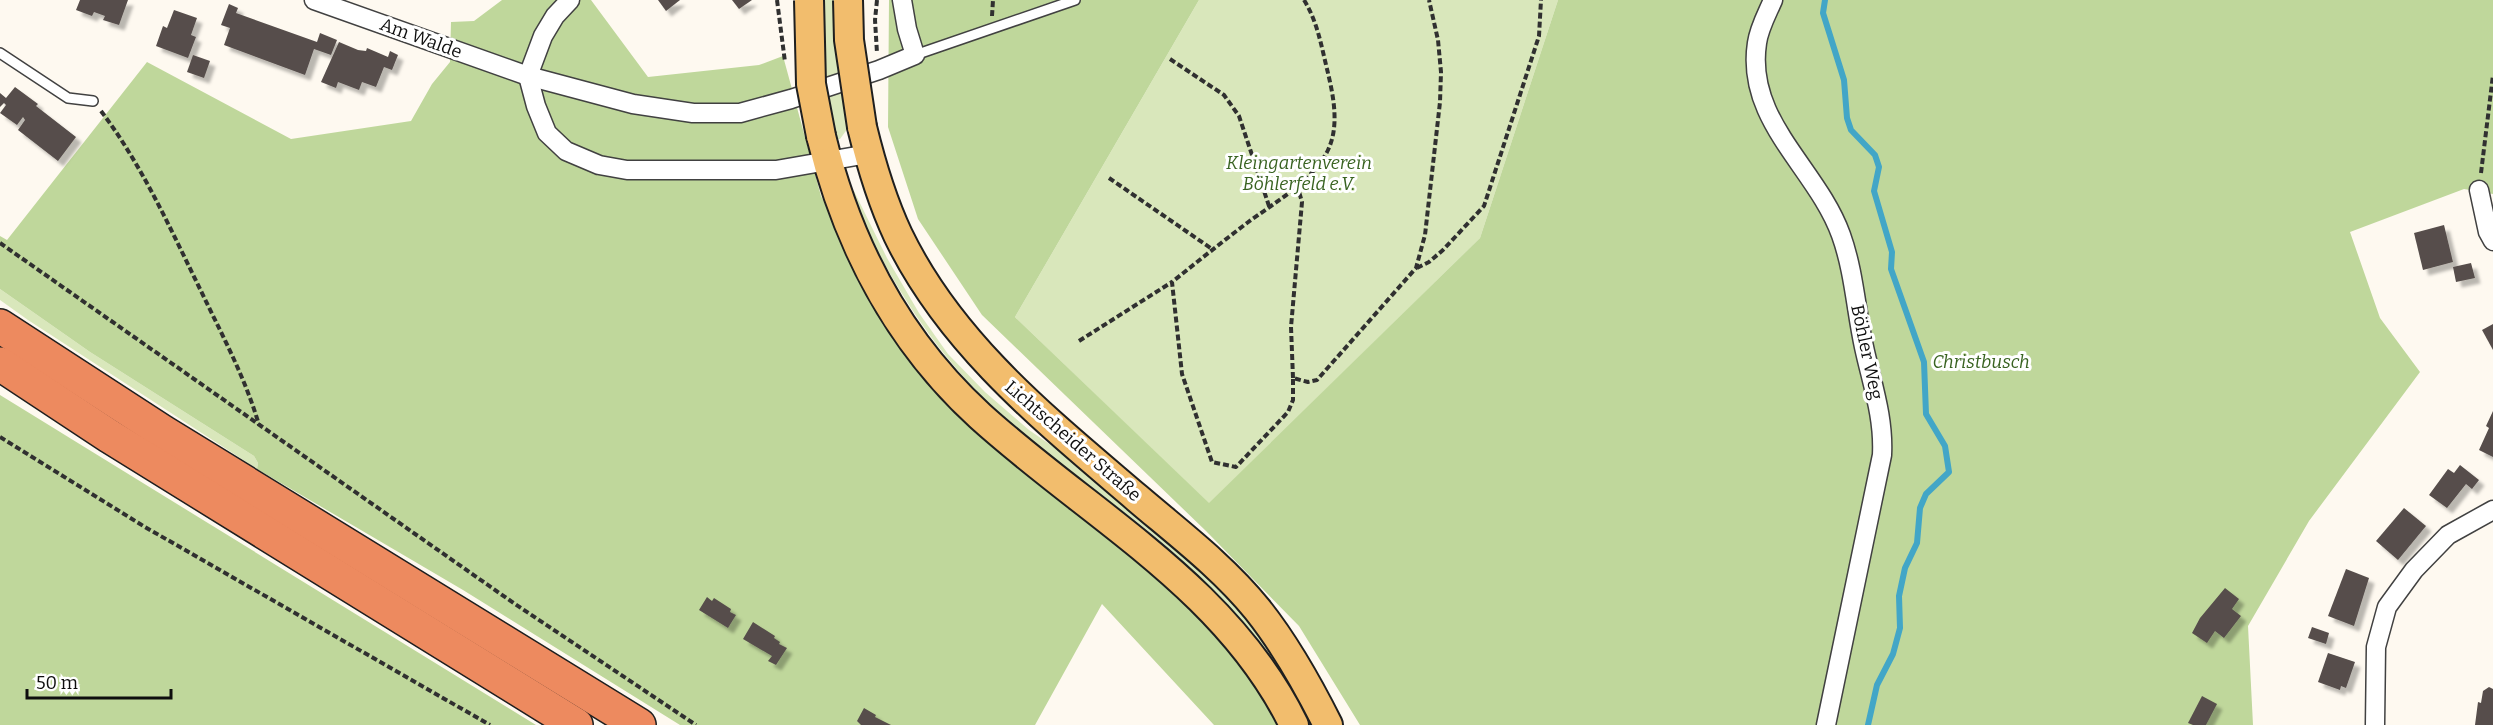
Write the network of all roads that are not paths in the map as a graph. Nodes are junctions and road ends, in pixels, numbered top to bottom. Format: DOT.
graph roads {
  1 [pos="314,0"];
  2 [pos="570,0"];
  3 [pos="809,0"];
  4 [pos="848,0"];
  5 [pos="902,0"];
  6 [pos="1075,0"];
  7 [pos="1773,0"];
  8 [pos="0,53"];
  9 [pos="915,56"];
  10 [pos="528,76"];
  11 [pos="93,101"];
  12 [pos="865,141"];
  13 [pos="824,149"];
  14 [pos="2479,190"];
  15 [pos="2493,241"];
  16 [pos="0,326"];
  17 [pos="0,364"];
  18 [pos="0,386"];
  19 [pos="54,401"];
  20 [pos="2493,510"];
  21 [pos="576,725"];
  22 [pos="639,725"];
  23 [pos="1294,725"];
  24 [pos="1328,725"];
  25 [pos="1826,725"];
  26 [pos="2375,725"];
  1 -- 10 [label="street, Am Walde"];
  2 -- 10 [label="street"];
  3 -- 13 [label="main road, Lichtscheider Straße, bridge"];
  4 -- 12 [label="main road, Lichtscheider Straße, bridge"];
  5 -- 9 [label="street"];
  6 -- 9 [label="lane"];
  7 -- 25 [label="street, Böhler Weg"];
  8 -- 11 [label="lane"];
  9 -- 10 [label="street, Am Walde"];
  10 -- 13 [label="street"];
  12 -- 13 [label="street"];
  12 -- 24 [label="main road, Lichtscheider Straße"];
  13 -- 23 [label="main road, Lichtscheider Straße"];
  14 -- 15 [label="street"];
  16 -- 22 [label="highway"];
  17 -- 19 [label="highway"];
  18 -- 19 [label="highway"];
  19 -- 21 [label="highway"];
  20 -- 26 [label="street"];
}
